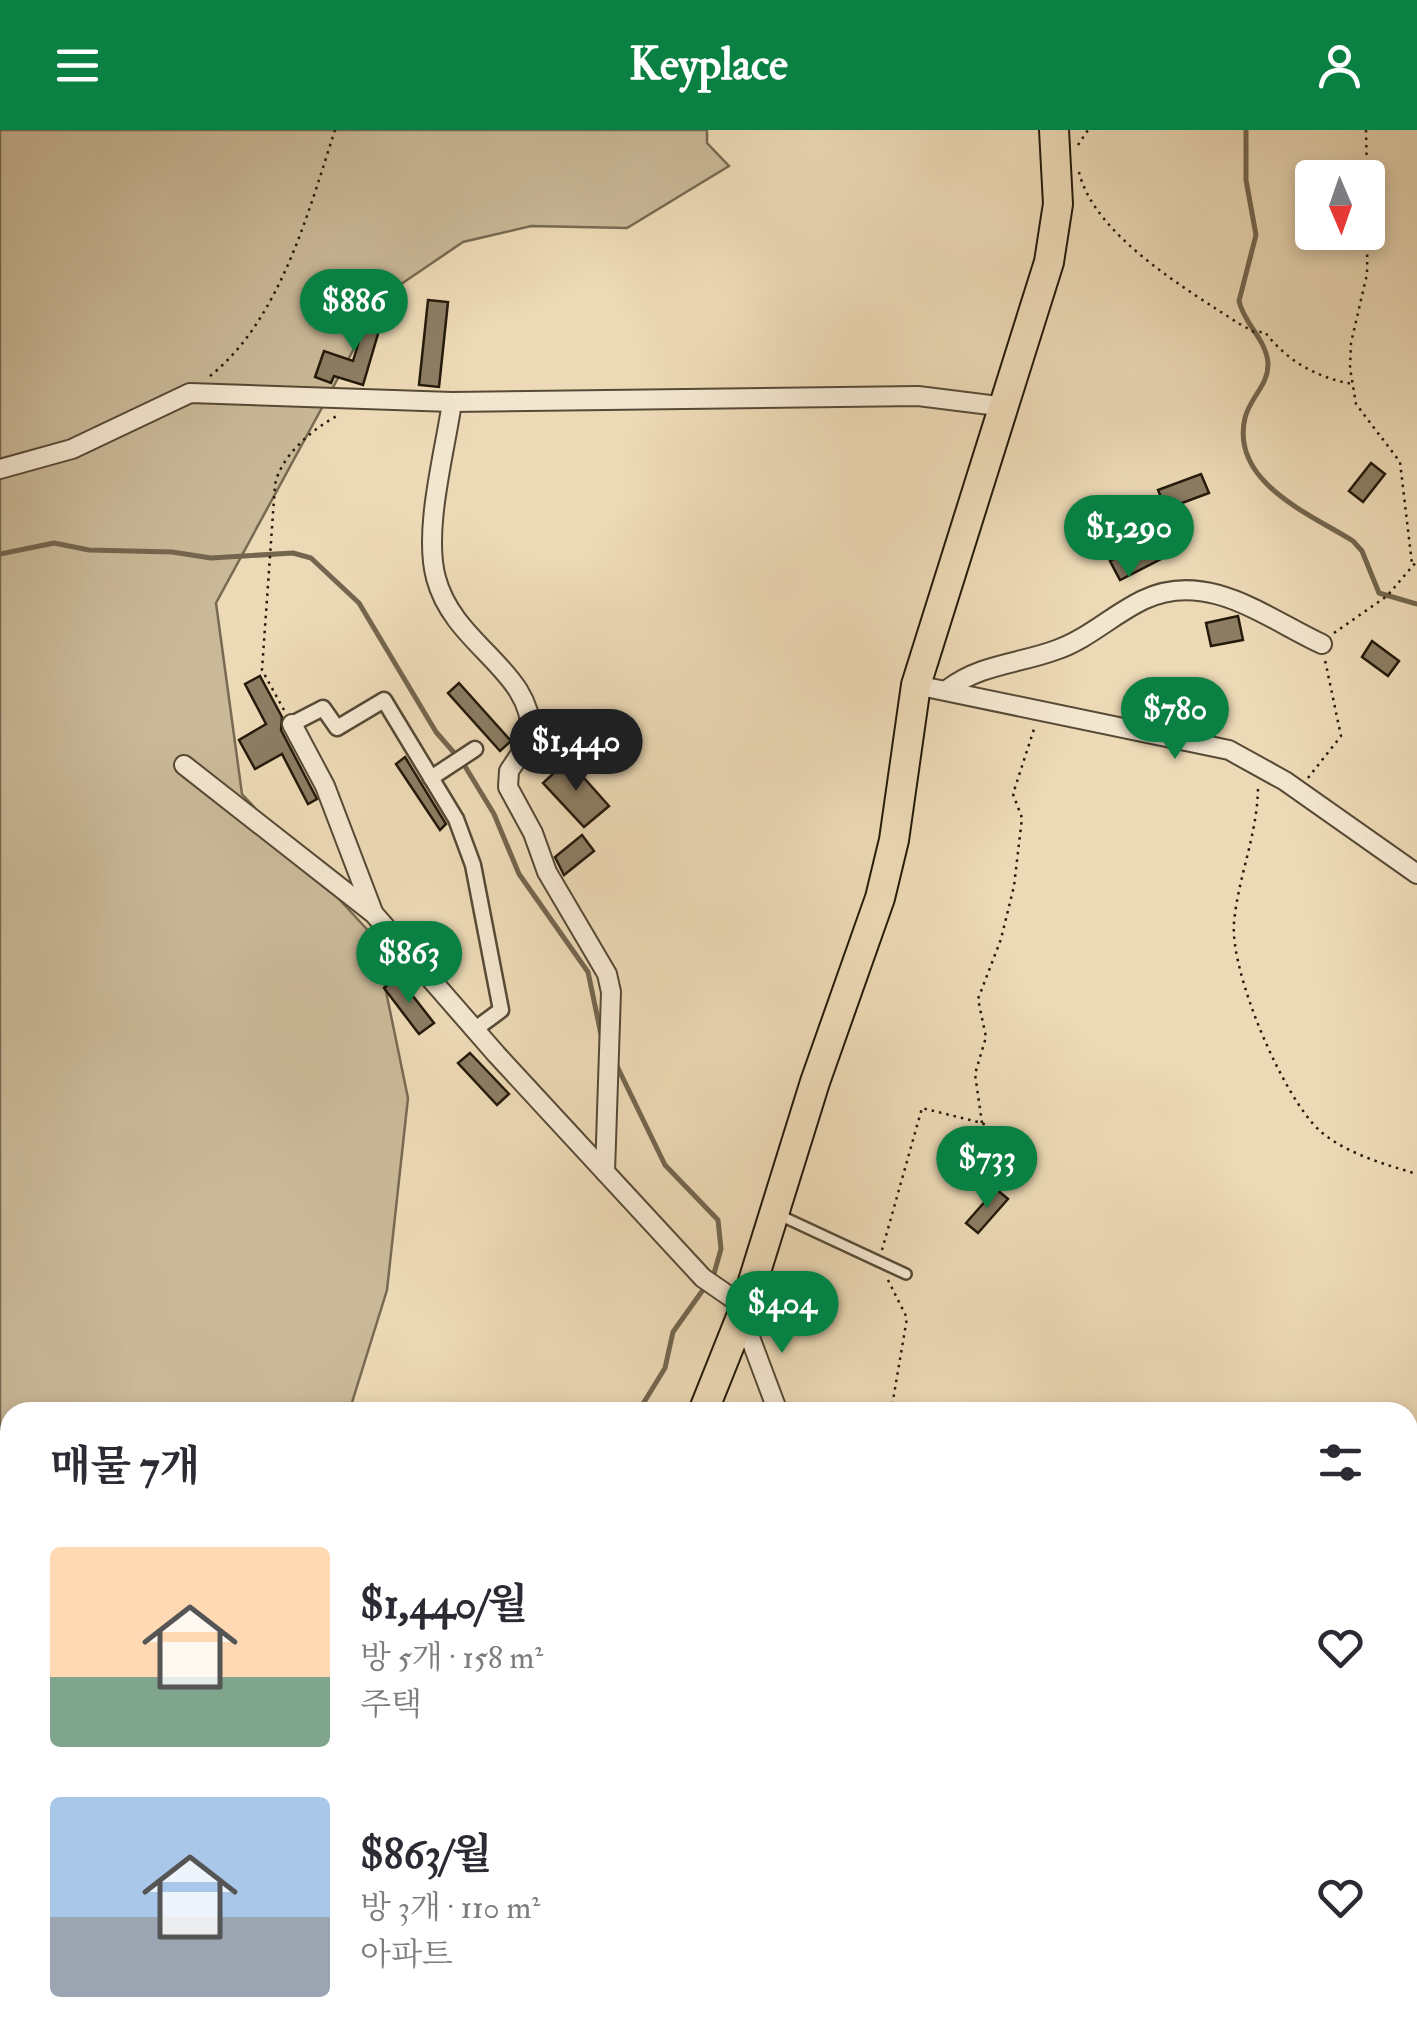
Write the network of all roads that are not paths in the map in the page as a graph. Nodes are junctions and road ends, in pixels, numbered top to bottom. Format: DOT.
graph roads {
  1 [pos="1061,142"];
  2 [pos="452,402"];
  3 [pos="1006,407"];
  4 [pos="0,469"];
  5 [pos="1322,644"];
  6 [pos="916,684"];
  7 [pos="948,689"];
  8 [pos="292,724"];
  9 [pos="471,752"];
  10 [pos="184,765"];
  11 [pos="431,778"];
  12 [pos="1417,874"];
  13 [pos="374,914"];
  14 [pos="474,1030"];
  15 [pos="606,1172"];
  16 [pos="775,1214"];
  17 [pos="906,1274"];
  18 [pos="742,1315"];
  19 [pos="707,1402"];
  20 [pos="774,1402"];
  1 -- 3 [label="main road"];
  2 -- 3 [label="street"];
  2 -- 4 [label="street"];
  2 -- 15 [label="street"];
  3 -- 6 [label="main road"];
  5 -- 7 [label="street"];
  6 -- 7 [label="street"];
  6 -- 16 [label="main road"];
  7 -- 12 [label="street"];
  8 -- 11 [label="street"];
  8 -- 13 [label="street"];
  9 -- 11 [label="street"];
  10 -- 13 [label="street"];
  11 -- 14 [label="street"];
  13 -- 14 [label="street"];
  14 -- 15 [label="street"];
  15 -- 18 [label="street"];
  16 -- 17 [label="lane"];
  16 -- 18 [label="main road"];
  18 -- 19 [label="main road"];
  18 -- 20 [label="street"];
}
